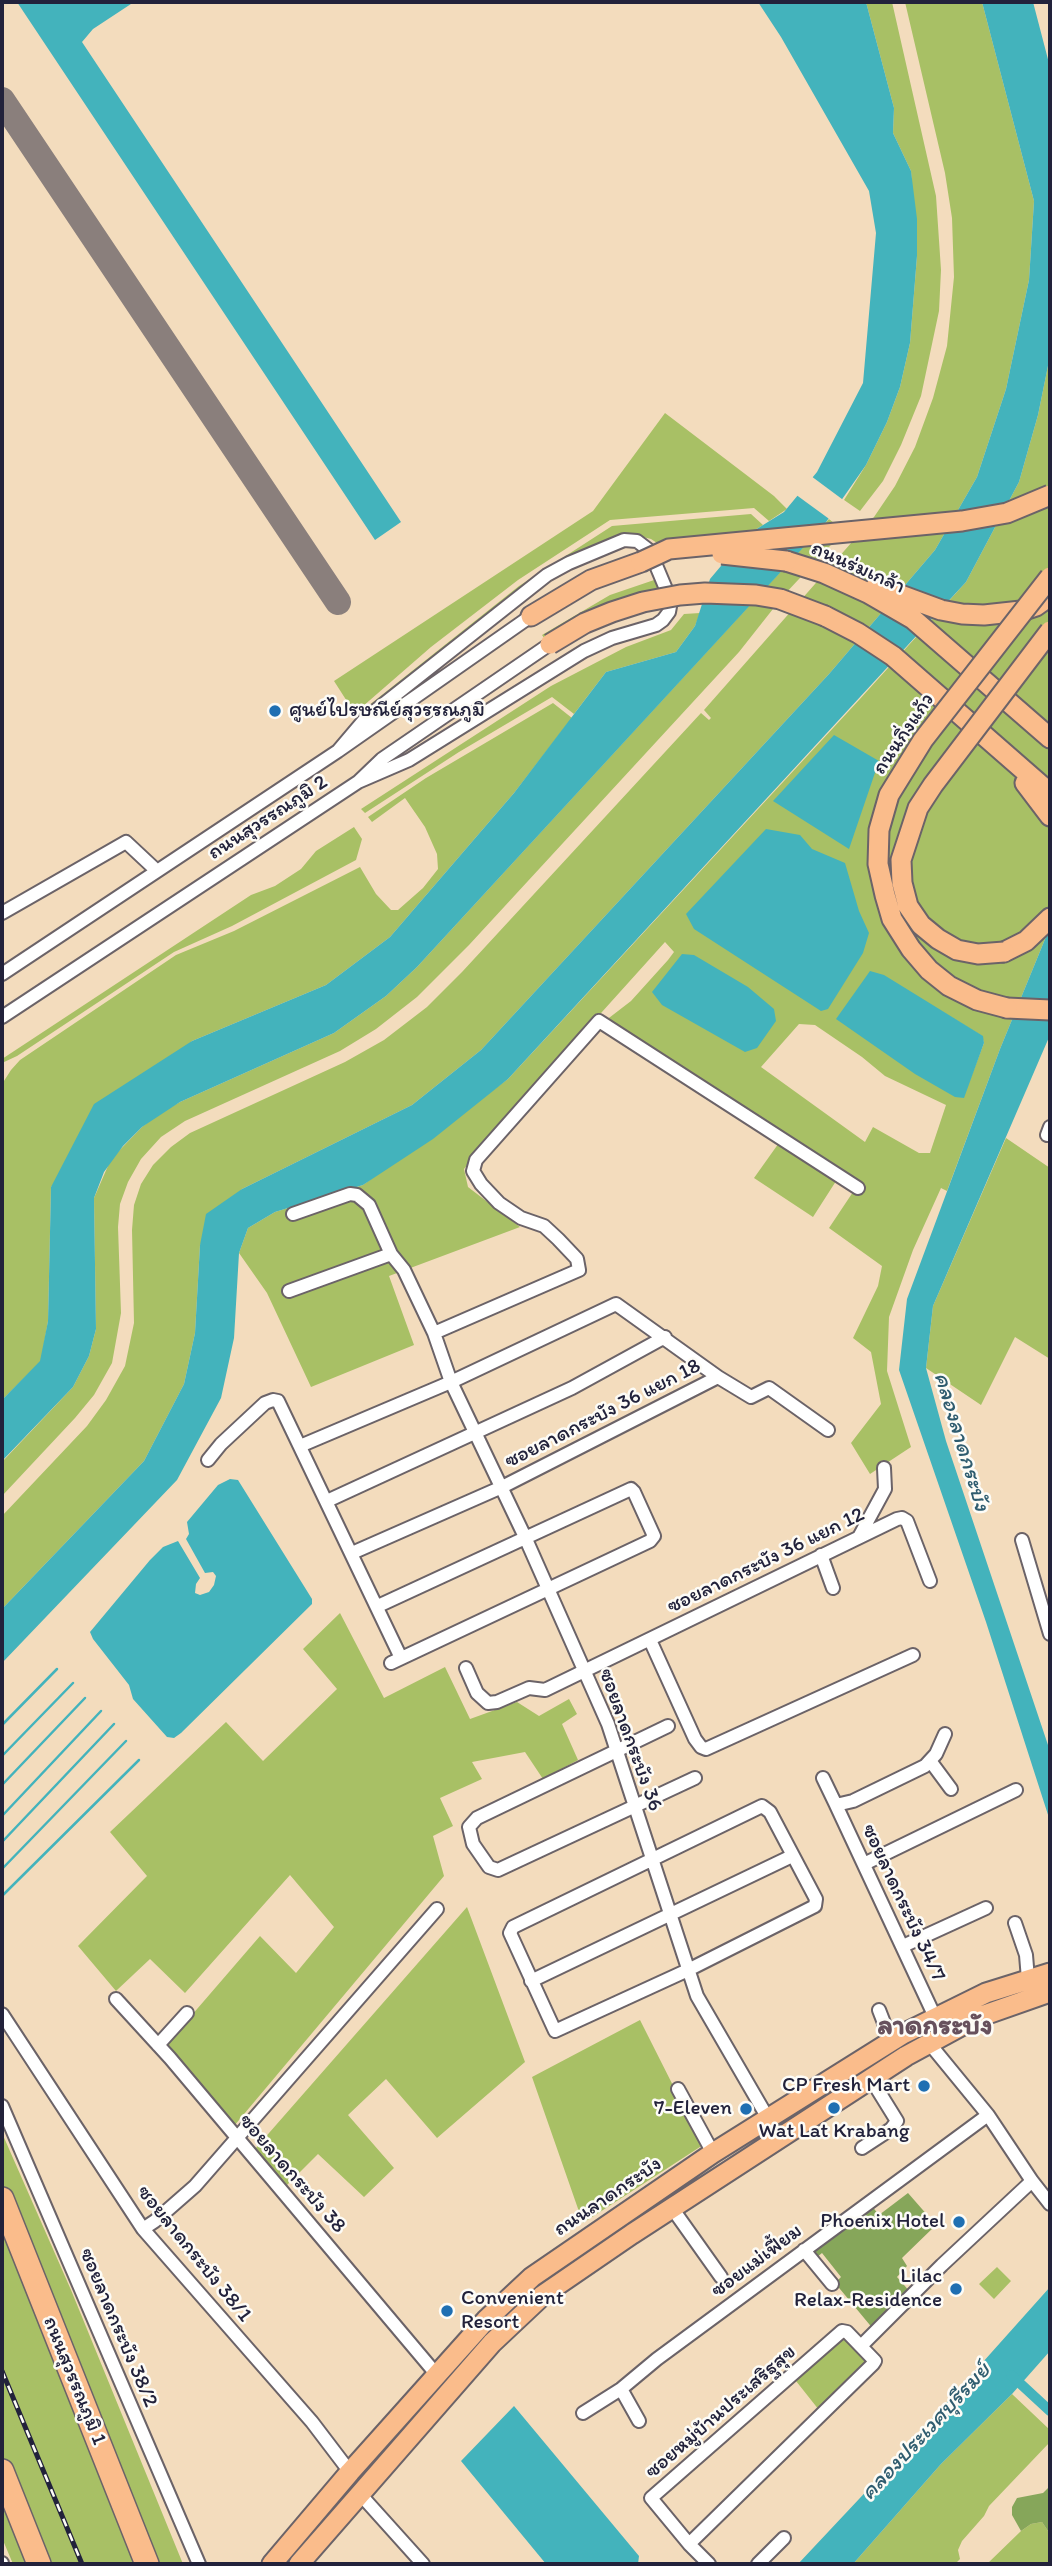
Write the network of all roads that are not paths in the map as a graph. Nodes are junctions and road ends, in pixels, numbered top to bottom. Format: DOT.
graph roads {
  1 [pos="1050,495"];
  2 [pos="641,562"];
  3 [pos="824,573"];
  4 [pos="1050,577"];
  5 [pos="1050,596"];
  6 [pos="531,616"];
  7 [pos="1050,631"];
  8 [pos="550,645"];
  9 [pos="1050,738"];
  10 [pos="989,739"];
  11 [pos="338,751"];
  12 [pos="358,782"];
  13 [pos="1050,793"];
  14 [pos="1050,816"];
  15 [pos="158,871"];
  16 [pos="2,913"];
  17 [pos="1050,918"];
  18 [pos="2,974"];
  19 [pos="1050,1010"];
  20 [pos="2,1017"];
  21 [pos="858,1188"];
  22 [pos="293,1214"];
  23 [pos="391,1254"];
  24 [pos="289,1291"];
  25 [pos="434,1334"];
  26 [pos="665,1337"];
  27 [pos="718,1377"];
  28 [pos="452,1382"];
  29 [pos="828,1430"];
  30 [pos="476,1434"];
  31 [pos="300,1447"];
  32 [pos="208,1460"];
  33 [pos="884,1468"];
  34 [pos="502,1488"];
  35 [pos="327,1501"];
  36 [pos="859,1536"];
  37 [pos="525,1537"];
  38 [pos="1021,1540"];
  39 [pos="352,1553"];
  40 [pos="821,1555"];
  41 [pos="930,1581"];
  42 [pos="833,1588"];
  43 [pos="549,1590"];
  44 [pos="1045,1597"];
  45 [pos="378,1606"];
  46 [pos="1050,1634"];
  47 [pos="650,1640"];
  48 [pos="913,1655"];
  49 [pos="466,1668"];
  50 [pos="584,1670"];
  51 [pos="668,1726"];
  52 [pos="945,1734"];
  53 [pos="616,1751"];
  54 [pos="931,1762"];
  55 [pos="695,1778"];
  56 [pos="823,1778"];
  57 [pos="951,1789"];
  58 [pos="1016,1790"];
  59 [pos="634,1805"];
  60 [pos="836,1805"];
  61 [pos="792,1856"];
  62 [pos="652,1860"];
  63 [pos="864,1864"];
  64 [pos="986,1908"];
  65 [pos="437,1909"];
  66 [pos="670,1914"];
  67 [pos="1016,1923"];
  68 [pos="903,1946"];
  69 [pos="688,1970"];
  70 [pos="531,1981"];
  71 [pos="1042,1983"];
  72 [pos="116,1999"];
  73 [pos="879,2010"];
  74 [pos="187,2013"];
  75 [pos="2,2014"];
  76 [pos="935,2017"];
  77 [pos="891,2041"];
  78 [pos="929,2043"];
  79 [pos="158,2045"];
  80 [pos="871,2079"];
  81 [pos="678,2088"];
  82 [pos="2,2106"];
  83 [pos="988,2115"];
  84 [pos="769,2120"];
  85 [pos="778,2139"];
  86 [pos="237,2140"];
  87 [pos="862,2148"];
  88 [pos="713,2153"];
  89 [pos="1032,2181"];
  90 [pos="2,2199"];
  91 [pos="1050,2204"];
  92 [pos="672,2208"];
  93 [pos="142,2229"];
  94 [pos="804,2250"];
  95 [pos="722,2277"];
  96 [pos="832,2284"];
  97 [pos="861,2346"];
  98 [pos="437,2375"];
  99 [pos="621,2389"];
  100 [pos="410,2406"];
  101 [pos="583,2413"];
  102 [pos="426,2420"];
  103 [pos="639,2421"];
  104 [pos="2,2471"];
  105 [pos="350,2472"];
  106 [pos="360,2494"];
  107 [pos="784,2538"];
  108 [pos="690,2544"];
  109 [pos="39,2564"];
  110 [pos="147,2564"];
  111 [pos="199,2564"];
  112 [pos="272,2564"];
  113 [pos="299,2564"];
  114 [pos="423,2564"];
  115 [pos="709,2564"];
  116 [pos="758,2564"];
  1 -- 2 [label="main road, bridge"];
  2 -- 3 [label="main road, ถนนร่มเกล้า, bridge"];
  2 -- 6 [label="main road, ถนนร่มเกล้า"];
  3 -- 5 [label="main road, bridge"];
  3 -- 9 [label="main road, ถนนร่มเกล้า, bridge"];
  4 -- 19 [label="main road, ถนนกิ่งแก้ว, bridge"];
  6 -- 11 [label="street, ถนนสุวรรณภูมิ 2"];
  7 -- 17 [label="main road, bridge"];
  8 -- 10 [label="main road, bridge"];
  8 -- 12 [label="street, ถนนสุวรรณภูมิ 2"];
  10 -- 13 [label="main road"];
  10 -- 14 [label="main road"];
  11 -- 12 [label="street"];
  11 -- 15 [label="street, ถนนสุวรรณภูมิ 2"];
  12 -- 20 [label="street, ถนนสุวรรณภูมิ 2"];
  15 -- 16 [label="street"];
  15 -- 18 [label="street, ถนนสุวรรณภูมิ 2"];
  21 -- 25 [label="street"];
  22 -- 23 [label="street, ซอยลาดกระบัง 36"];
  23 -- 24 [label="street"];
  23 -- 25 [label="street, ซอยลาดกระบัง 36"];
  25 -- 28 [label="street, ซอยลาดกระบัง 36"];
  26 -- 27 [label="street"];
  26 -- 28 [label="street"];
  26 -- 30 [label="street"];
  27 -- 29 [label="street, ซอยลาดกระบัง 36 แยก 18"];
  27 -- 34 [label="street, ซอยลาดกระบัง 36 แยก 18"];
  28 -- 30 [label="street, ซอยลาดกระบัง 36"];
  28 -- 31 [label="street"];
  30 -- 34 [label="street, ซอยลาดกระบัง 36"];
  30 -- 35 [label="street"];
  31 -- 32 [label="street"];
  31 -- 35 [label="street"];
  33 -- 36 [label="street"];
  34 -- 37 [label="street, ซอยลาดกระบัง 36"];
  34 -- 39 [label="street, ซอยลาดกระบัง 36 แยก 18"];
  35 -- 39 [label="street"];
  36 -- 40 [label="street, ซอยลาดกระบัง 36 แยก 12"];
  36 -- 41 [label="street, ซอยลาดกระบัง 36 แยก 12"];
  37 -- 43 [label="street, ซอยลาดกระบัง 36"];
  37 -- 43 [label="street"];
  37 -- 45 [label="street"];
  38 -- 44 [label="street"];
  39 -- 45 [label="street"];
  40 -- 42 [label="street"];
  40 -- 47 [label="street, ซอยลาดกระบัง 36 แยก 12"];
  43 -- 45 [label="street"];
  43 -- 50 [label="street, ซอยลาดกระบัง 36"];
  44 -- 46 [label="street"];
  47 -- 48 [label="street"];
  47 -- 50 [label="street, ซอยลาดกระบัง 36 แยก 12"];
  49 -- 50 [label="street, ซอยลาดกระบัง 36 แยก 12"];
  50 -- 53 [label="street, ซอยลาดกระบัง 36"];
  51 -- 53 [label="street"];
  52 -- 54 [label="street"];
  53 -- 59 [label="street, ซอยลาดกระบัง 36"];
  53 -- 59 [label="street"];
  54 -- 57 [label="street"];
  54 -- 60 [label="street, ซอยลาดกระบัง 34/7"];
  55 -- 59 [label="street"];
  56 -- 60 [label="street, ซอยลาดกระบัง 34/7"];
  58 -- 63 [label="street"];
  59 -- 62 [label="street, ซอยลาดกระบัง 36"];
  60 -- 63 [label="street, ซอยลาดกระบัง 34/7"];
  61 -- 62 [label="street"];
  61 -- 66 [label="street"];
  61 -- 69 [label="street"];
  62 -- 66 [label="street, ซอยลาดกระบัง 36"];
  62 -- 70 [label="street"];
  63 -- 68 [label="street, ซอยลาดกระบัง 34/7"];
  64 -- 68 [label="street"];
  65 -- 86 [label="street"];
  66 -- 69 [label="street, ซอยลาดกระบัง 36"];
  66 -- 70 [label="street"];
  67 -- 71 [label="street"];
  68 -- 76 [label="street, ซอยลาดกระบัง 34/7"];
  69 -- 70 [label="street"];
  69 -- 84 [label="street, ซอยลาดกระบัง 36"];
  71 -- 76 [label="main road, ถนนลาดกระบัง"];
  71 -- 78 [label="main road, ถนนลาดกระบัง"];
  72 -- 79 [label="street, ซอยลาดกระบัง 38"];
  73 -- 77 [label="street"];
  74 -- 79 [label="street"];
  75 -- 93 [label="street, ซอยลาดกระบัง 38/1"];
  76 -- 77 [label="main road, ถนนลาดกระบัง"];
  77 -- 84 [label="main road, ถนนลาดกระบัง"];
  78 -- 80 [label="main road, ถนนลาดกระบัง"];
  78 -- 83 [label="street"];
  79 -- 86 [label="street, ซอยลาดกระบัง 38"];
  80 -- 85 [label="main road, ถนนลาดกระบัง"];
  80 -- 87 [label="street"];
  81 -- 88 [label="street"];
  82 -- 111 [label="street, ซอยลาดกระบัง 38/2"];
  83 -- 89 [label="street"];
  83 -- 94 [label="street, ซอยแม่เฟี้ยม"];
  84 -- 85 [label="main road"];
  84 -- 88 [label="main road, ถนนลาดกระบัง"];
  85 -- 92 [label="main road, ถนนลาดกระบัง"];
  86 -- 93 [label="street"];
  86 -- 98 [label="street, ซอยลาดกระบัง 38"];
  88 -- 98 [label="main road, ถนนลาดกระบัง"];
  89 -- 91 [label="street"];
  89 -- 97 [label="street"];
  90 -- 110 [label="highway, ถนนสุวรรณภูมิ 1"];
  92 -- 95 [label="street"];
  92 -- 102 [label="main road, ถนนลาดกระบัง"];
  93 -- 105 [label="street, ซอยลาดกระบัง 38/1"];
  94 -- 96 [label="street"];
  94 -- 99 [label="street, ซอยแม่เฟี้ยม"];
  97 -- 108 [label="street"];
  97 -- 108 [label="street, ซอยหมู่บ้านประเสริฐสุข"];
  98 -- 100 [label="main road, ถนนลาดกระบัง"];
  99 -- 101 [label="street, ซอยแม่เฟี้ยม"];
  99 -- 103 [label="street"];
  100 -- 102 [label="main road"];
  100 -- 105 [label="main road, ถนนลาดกระบัง"];
  102 -- 106 [label="main road, ถนนลาดกระบัง"];
  104 -- 109 [label="highway"];
  105 -- 112 [label="main road, ถนนลาดกระบัง"];
  106 -- 113 [label="main road, ถนนลาดกระบัง"];
  106 -- 114 [label="street"];
  107 -- 116 [label="street"];
  108 -- 115 [label="street, ซอยหมู่บ้านประเสริฐสุข"];
}
